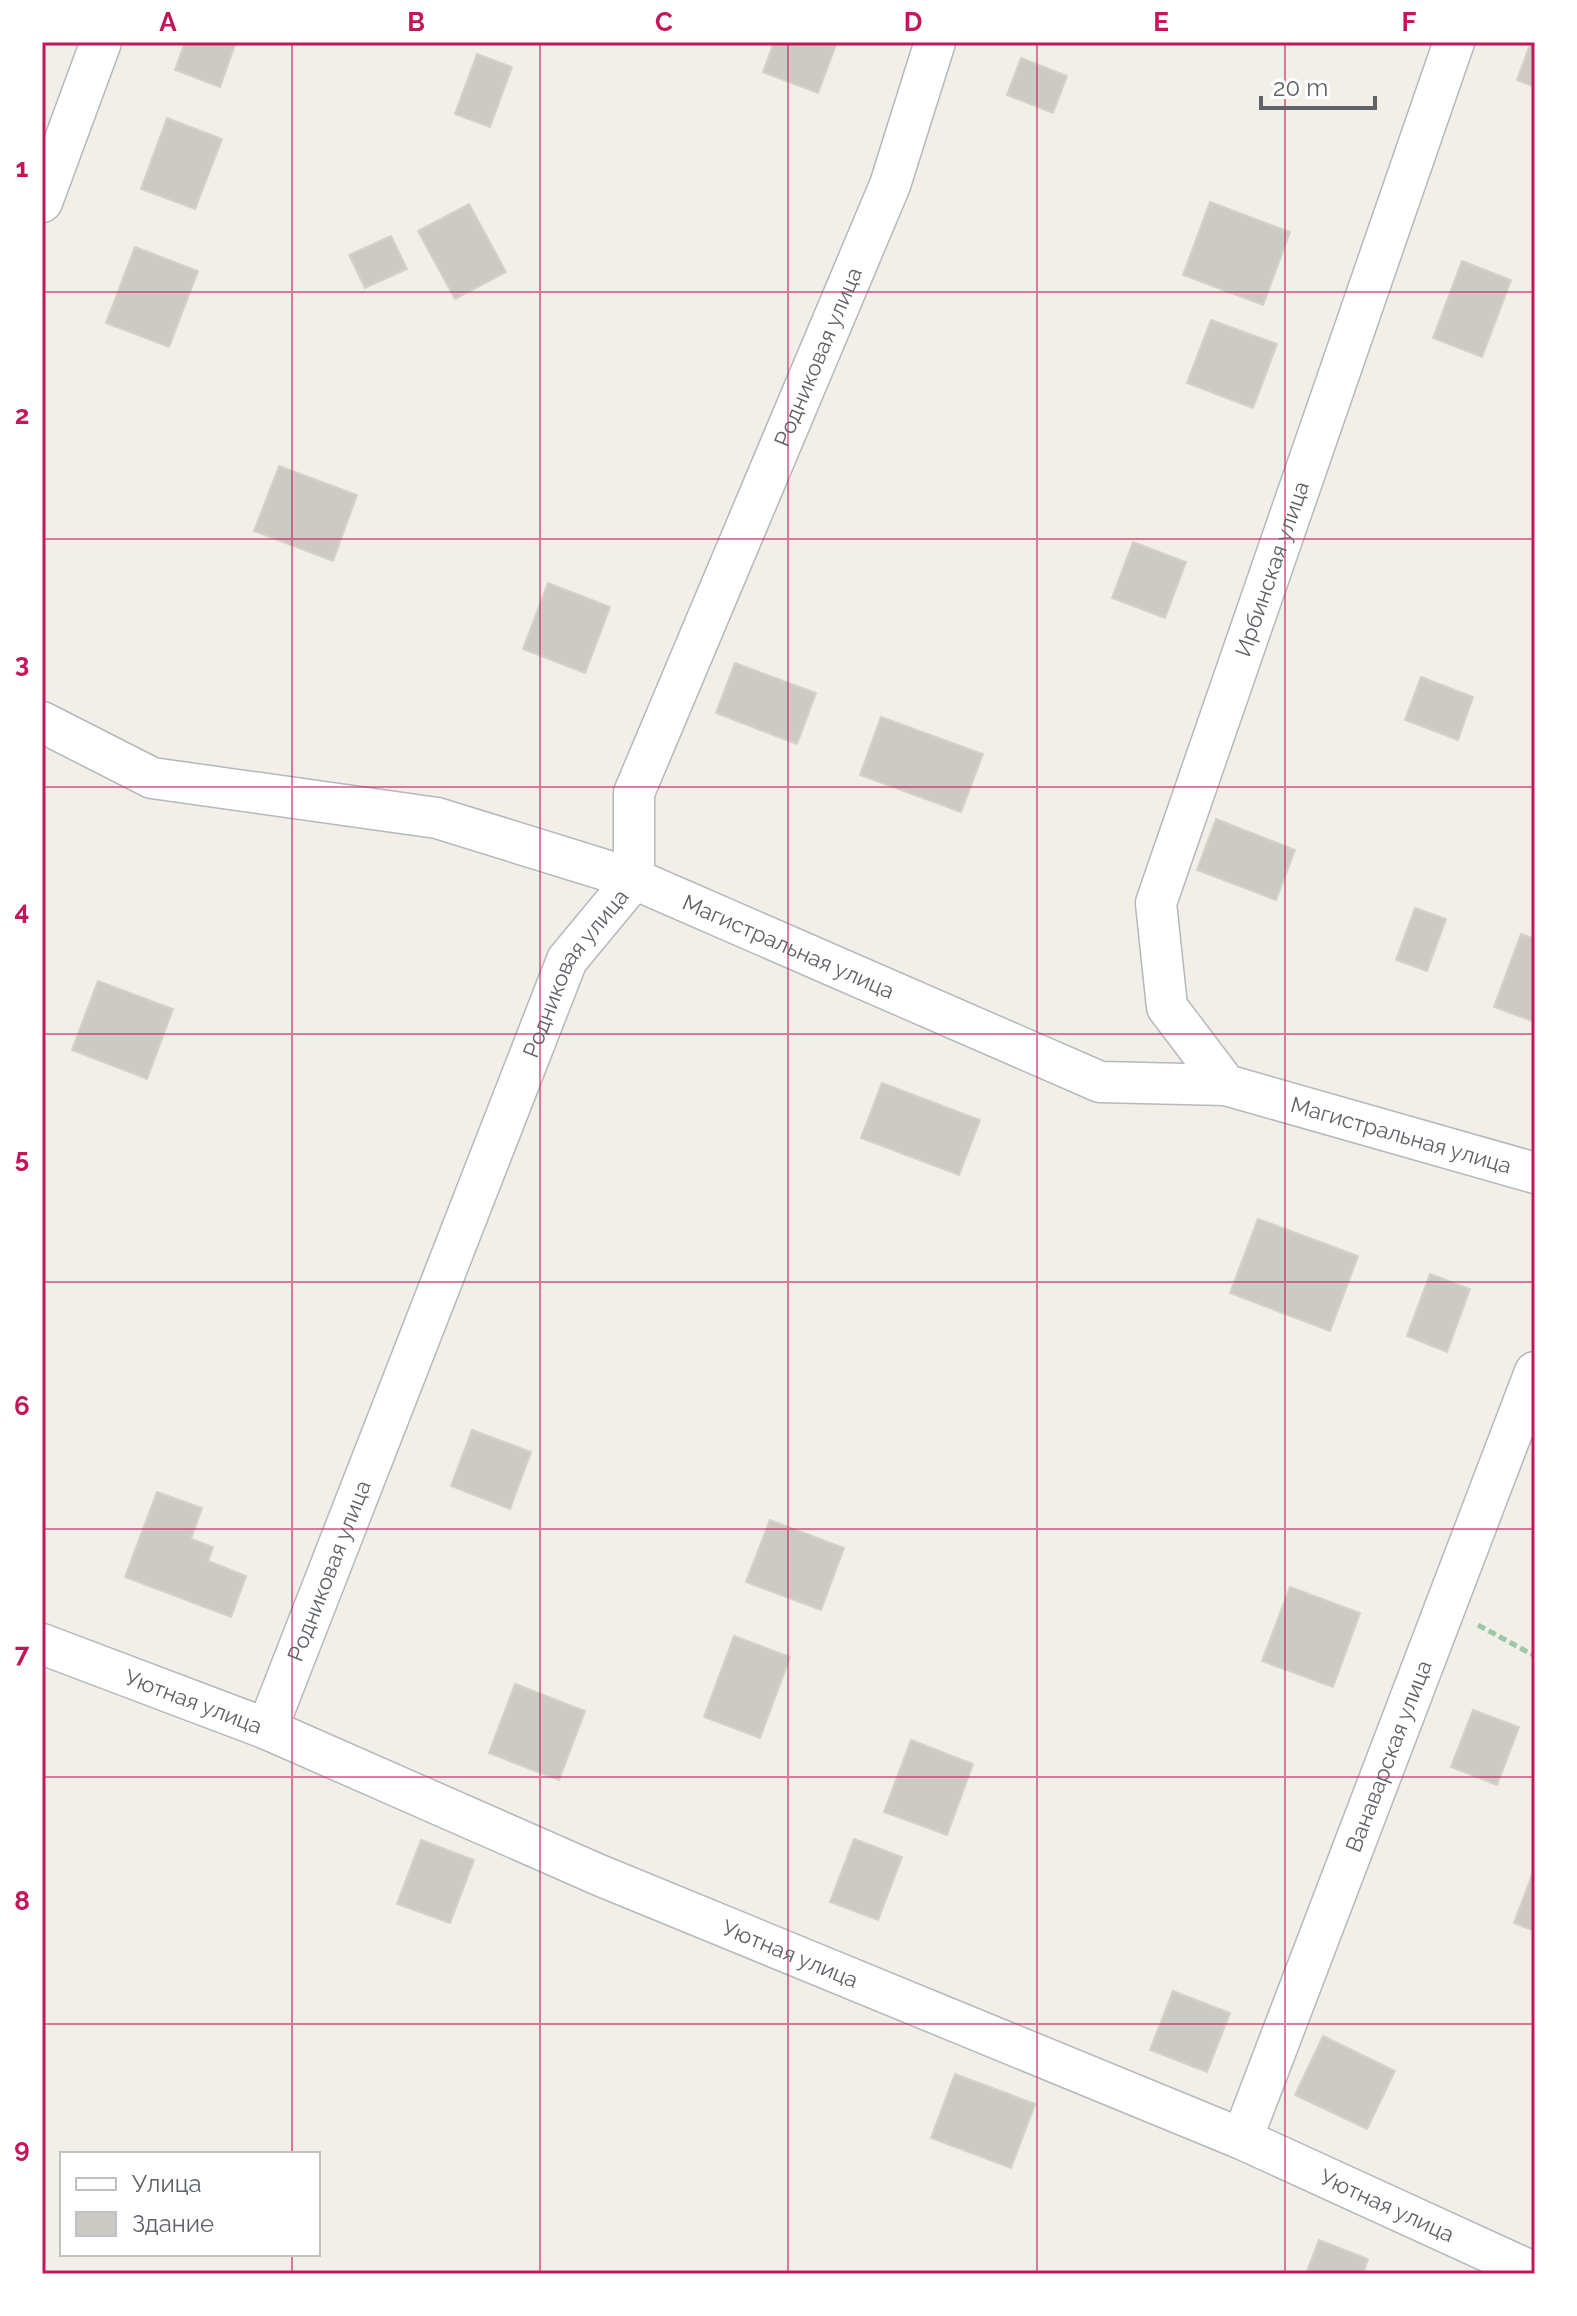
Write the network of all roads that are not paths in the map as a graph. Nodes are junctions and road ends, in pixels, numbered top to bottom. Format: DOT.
graph roads {
  1 [pos="101,42"];
  2 [pos="935,42"];
  3 [pos="1454,42"];
  4 [pos="42,202"];
  5 [pos="42,722"];
  6 [pos="634,879"];
  7 [pos="1226,1085"];
  8 [pos="1535,1173"];
  9 [pos="1535,1372"];
  10 [pos="42,1644"];
  11 [pos="267,1729"];
  12 [pos="1242,2139"];
  13 [pos="1535,2273"];
  1 -- 4 [label="street"];
  2 -- 6 [label="street, Родниковая улица"];
  3 -- 7 [label="street, Ирбинская улица"];
  5 -- 6 [label="street, Магистральная улица"];
  6 -- 7 [label="street, Магистральная улица"];
  6 -- 11 [label="street, Родниковая улица"];
  7 -- 8 [label="street, Магистральная улица"];
  9 -- 12 [label="street, Ванаварская улица"];
  10 -- 11 [label="street, Уютная улица"];
  11 -- 12 [label="street, Уютная улица"];
  12 -- 13 [label="street, Уютная улица"];
}
